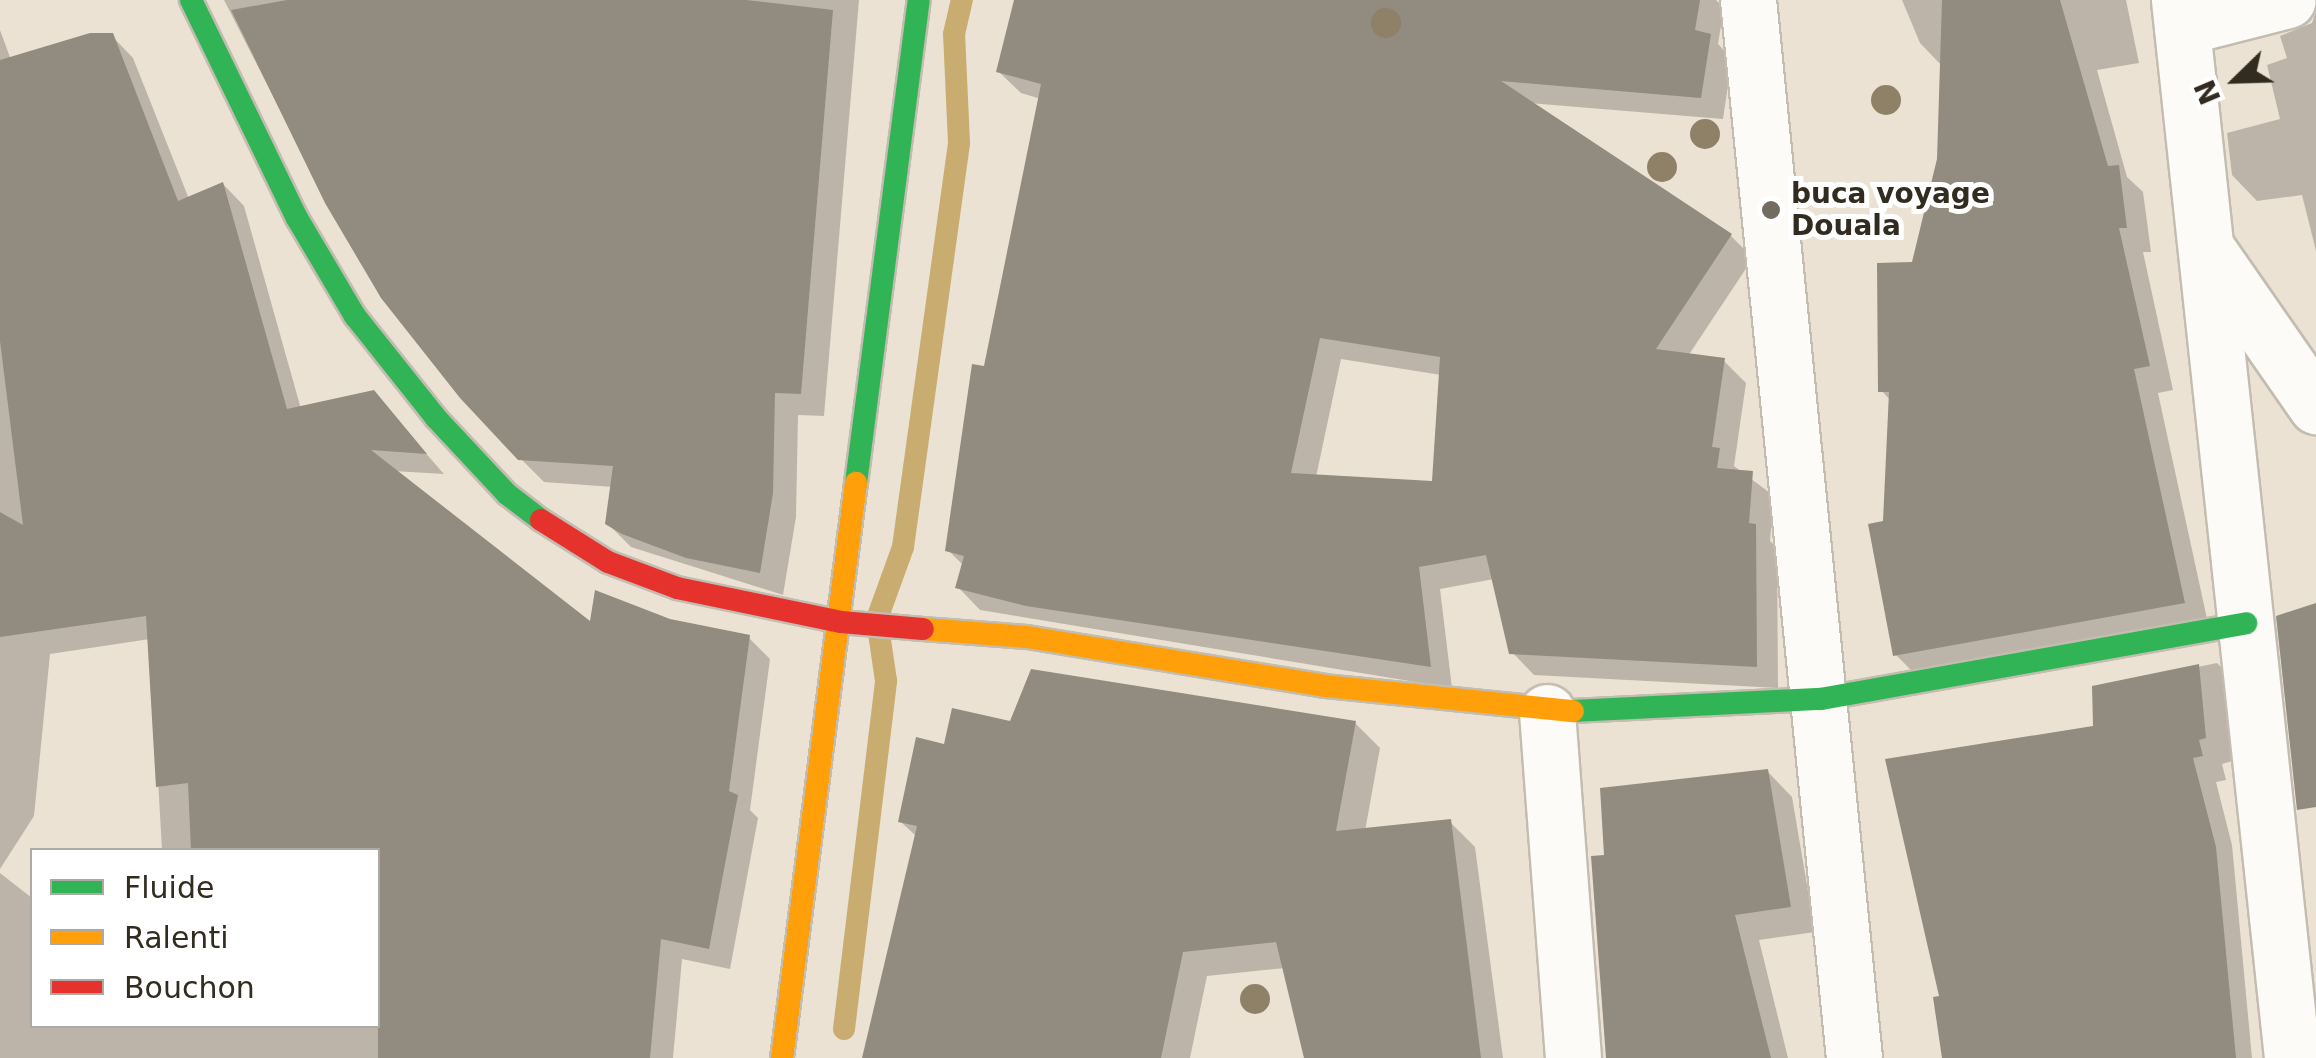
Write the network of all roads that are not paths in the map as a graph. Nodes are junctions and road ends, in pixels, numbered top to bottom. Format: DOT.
graph roads {
  1 [pos="191,0"];
  2 [pos="918,0"];
  3 [pos="1748,0"];
  4 [pos="2288,0"];
  5 [pos="2181,14"];
  6 [pos="2205,246"];
  7 [pos="2316,406"];
  8 [pos="841,622"];
  9 [pos="2246,623"];
  10 [pos="1821,699"];
  11 [pos="1547,712"];
  12 [pos="782,1058"];
  13 [pos="1573,1058"];
  14 [pos="1854,1058"];
  15 [pos="2292,1058"];
  1 -- 8 [label="street"];
  2 -- 8 [label="street"];
  3 -- 10 [label="street"];
  4 -- 5 [label="street"];
  5 -- 6 [label="street"];
  6 -- 7 [label="street"];
  6 -- 9 [label="street"];
  8 -- 11 [label="street"];
  8 -- 12 [label="street"];
  9 -- 10 [label="street"];
  9 -- 15 [label="street"];
  10 -- 11 [label="street"];
  10 -- 14 [label="street"];
  11 -- 13 [label="street"];
}
